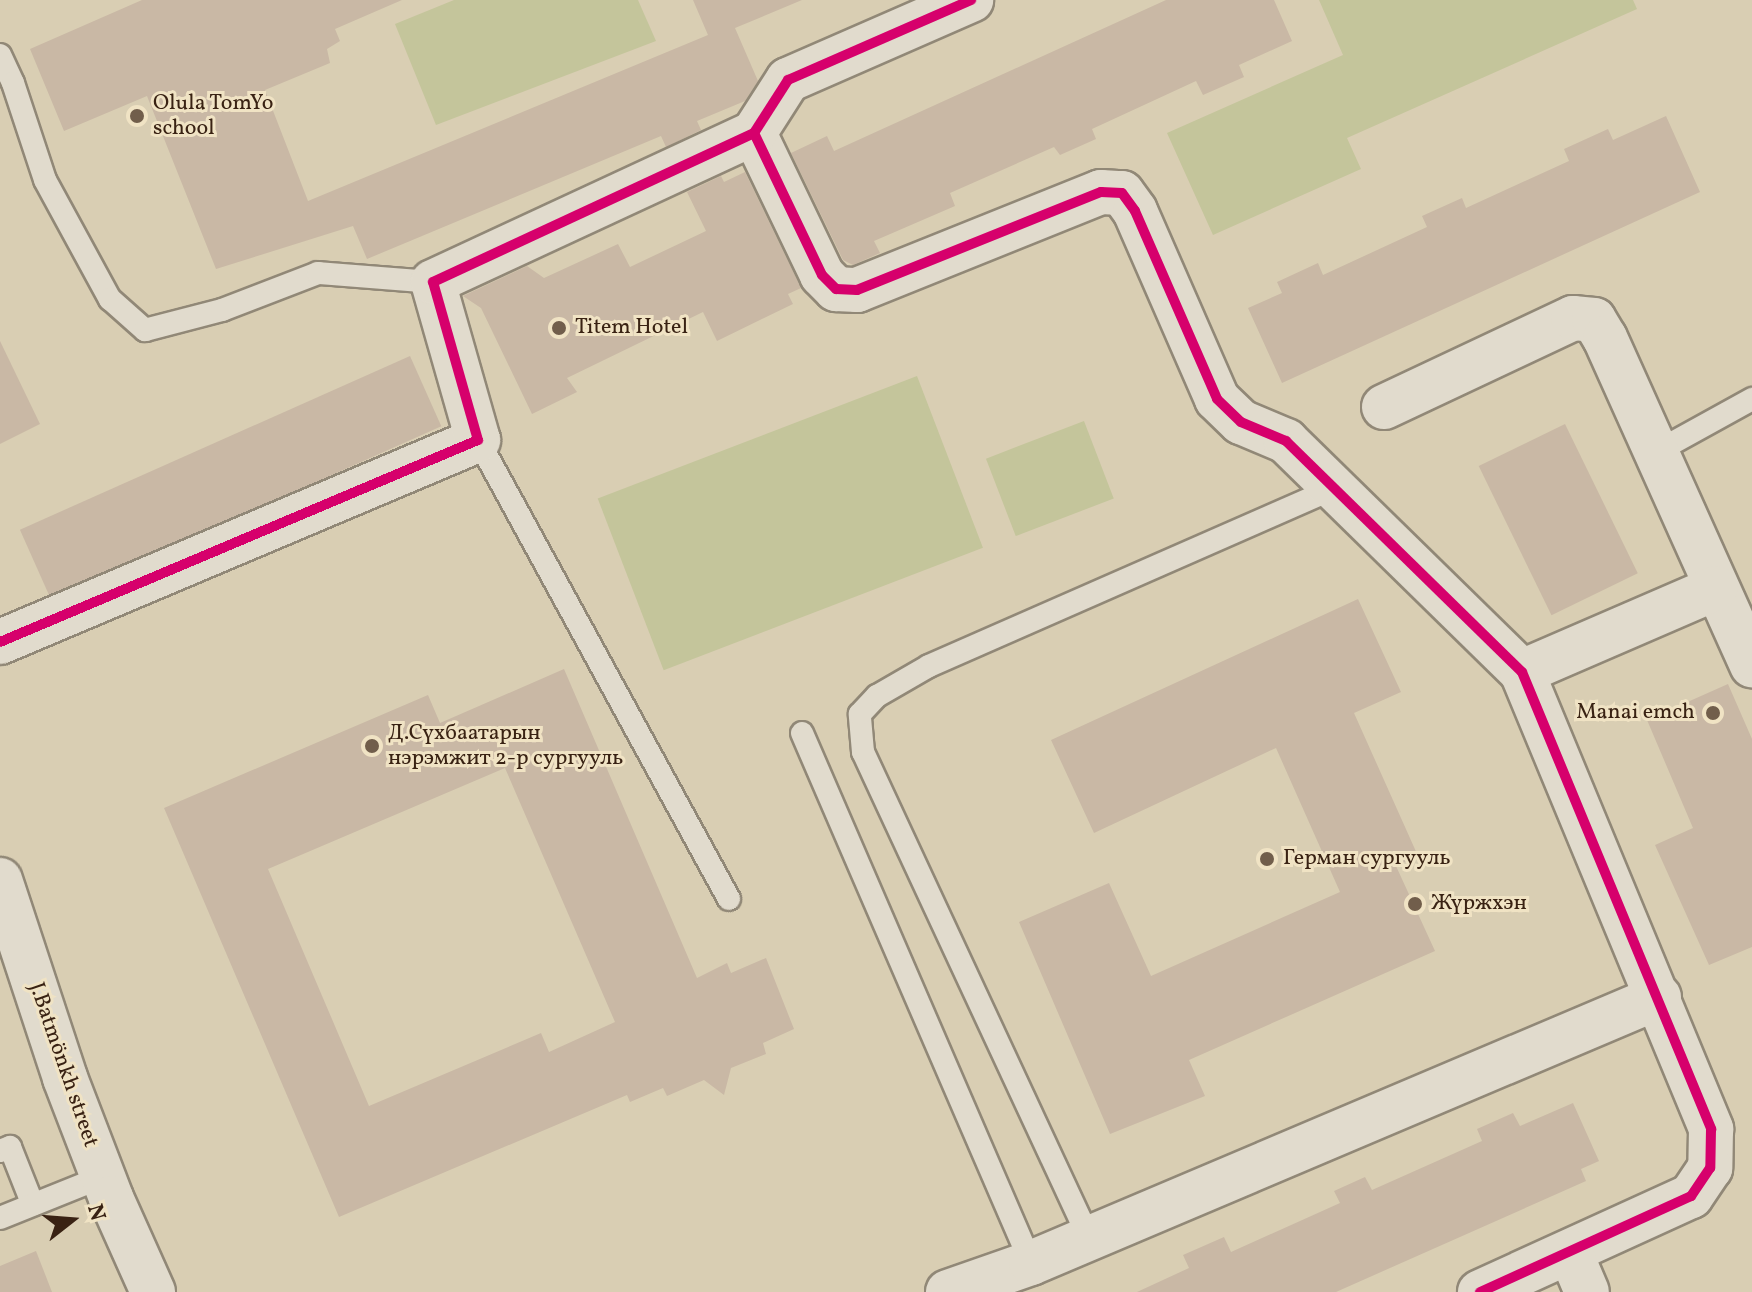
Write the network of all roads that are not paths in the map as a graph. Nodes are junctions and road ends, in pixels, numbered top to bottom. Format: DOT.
graph roads {
  1 [pos="971,0"];
  2 [pos="0,55"];
  3 [pos="754,133"];
  4 [pos="433,282"];
  5 [pos="1752,399"];
  6 [pos="1384,407"];
  7 [pos="478,440"];
  8 [pos="1656,452"];
  9 [pos="1335,488"];
  10 [pos="1716,588"];
  11 [pos="0,642"];
  12 [pos="1752,665"];
  13 [pos="1522,672"];
  14 [pos="802,733"];
  15 [pos="0,880"];
  16 [pos="729,899"];
  17 [pos="1659,997"];
  18 [pos="0,1151"];
  19 [pos="102,1177"];
  20 [pos="33,1205"];
  21 [pos="0,1218"];
  22 [pos="1089,1238"];
  23 [pos="1570,1252"];
  24 [pos="1031,1263"];
  25 [pos="153,1292"];
  26 [pos="948,1292"];
  27 [pos="1480,1292"];
  28 [pos="1587,1292"];
  1 -- 3 [label="street"];
  2 -- 4 [label="lane"];
  3 -- 4 [label="street"];
  3 -- 9 [label="street"];
  4 -- 7 [label="street"];
  5 -- 8 [label="lane"];
  6 -- 8 [label="street"];
  7 -- 11 [label="street"];
  7 -- 16 [label="lane"];
  8 -- 10 [label="street"];
  9 -- 13 [label="street"];
  9 -- 22 [label="lane"];
  10 -- 12 [label="street"];
  10 -- 13 [label="street"];
  13 -- 17 [label="street"];
  14 -- 24 [label="lane"];
  15 -- 19 [label="street, J.Batmönkh street"];
  17 -- 22 [label="street"];
  17 -- 23 [label="street"];
  18 -- 20 [label="lane"];
  19 -- 20 [label="lane"];
  19 -- 25 [label="street, J.Batmönkh street"];
  20 -- 21 [label="lane"];
  22 -- 24 [label="street"];
  23 -- 27 [label="street"];
  23 -- 28 [label="street"];
  24 -- 26 [label="street"];
}
